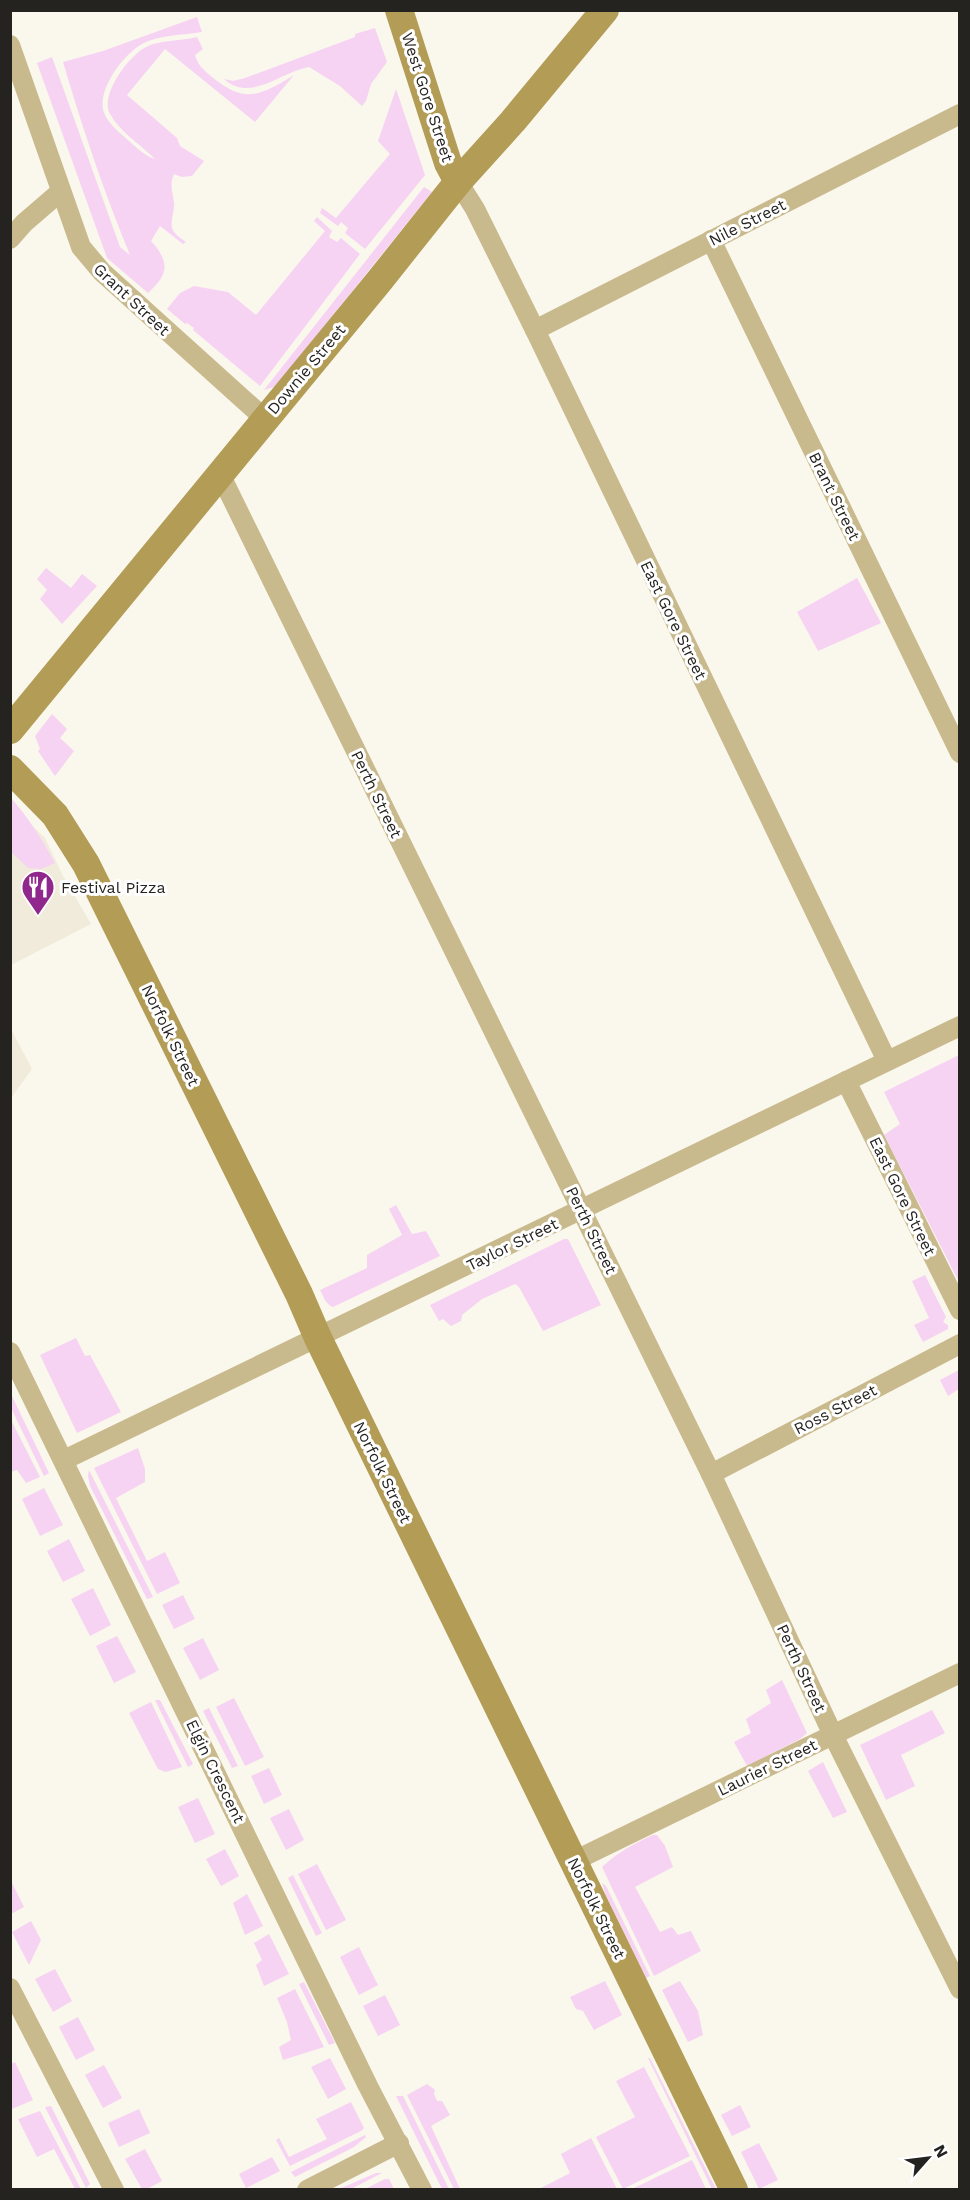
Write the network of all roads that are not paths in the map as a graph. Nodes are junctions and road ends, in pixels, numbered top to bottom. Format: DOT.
graph roads {
  1 [pos="399,10"];
  2 [pos="604,10"];
  3 [pos="10,45"];
  4 [pos="960,114"];
  5 [pos="458,182"];
  6 [pos="60,192"];
  7 [pos="10,239"];
  8 [pos="711,240"];
  9 [pos="535,330"];
  10 [pos="265,419"];
  11 [pos="220,474"];
  12 [pos="10,730"];
  13 [pos="960,753"];
  14 [pos="10,769"];
  15 [pos="960,1026"];
  16 [pos="887,1061"];
  17 [pos="846,1081"];
  18 [pos="582,1210"];
  19 [pos="960,1310"];
  20 [pos="318,1338"];
  21 [pos="960,1344"];
  22 [pos="10,1352"];
  23 [pos="64,1460"];
  24 [pos="711,1473"];
  25 [pos="960,1673"];
  26 [pos="833,1735"];
  27 [pos="574,1861"];
  28 [pos="10,1988"];
  29 [pos="960,1989"];
  30 [pos="399,2143"];
  31 [pos="114,2190"];
  32 [pos="307,2190"];
  33 [pos="422,2190"];
  34 [pos="734,2190"];
  1 -- 5 [label="street, West Gore Street"];
  2 -- 5 [label="street, Downie Street"];
  3 -- 6 [label="street, Grant Street"];
  4 -- 8 [label="street, Nile Street"];
  5 -- 9 [label="street, East Gore Street"];
  5 -- 10 [label="street, Downie Street"];
  6 -- 7 [label="street"];
  6 -- 10 [label="street, Grant Street"];
  8 -- 9 [label="street, Nile Street"];
  8 -- 13 [label="street, Brant Street"];
  9 -- 16 [label="street, East Gore Street"];
  10 -- 11 [label="street, Downie Street"];
  11 -- 12 [label="street, Downie Street"];
  11 -- 18 [label="street, Perth Street"];
  14 -- 20 [label="street, Norfolk Street"];
  15 -- 16 [label="street, Taylor Street"];
  16 -- 17 [label="street, Taylor Street"];
  17 -- 18 [label="street, Taylor Street"];
  17 -- 19 [label="street, East Gore Street"];
  18 -- 20 [label="street, Taylor Street"];
  18 -- 24 [label="street, Perth Street"];
  20 -- 23 [label="street, Taylor Street"];
  20 -- 27 [label="street, Norfolk Street"];
  21 -- 24 [label="street, Ross Street"];
  22 -- 23 [label="street, Elgin Crescent"];
  23 -- 30 [label="street, Elgin Crescent"];
  24 -- 26 [label="street, Perth Street"];
  25 -- 26 [label="street, Laurier Street"];
  26 -- 27 [label="street, Laurier Street"];
  26 -- 29 [label="street, Perth Street"];
  27 -- 34 [label="street, Norfolk Street"];
  28 -- 31 [label="street"];
  30 -- 32 [label="street"];
  30 -- 33 [label="street, Elgin Crescent"];
}
